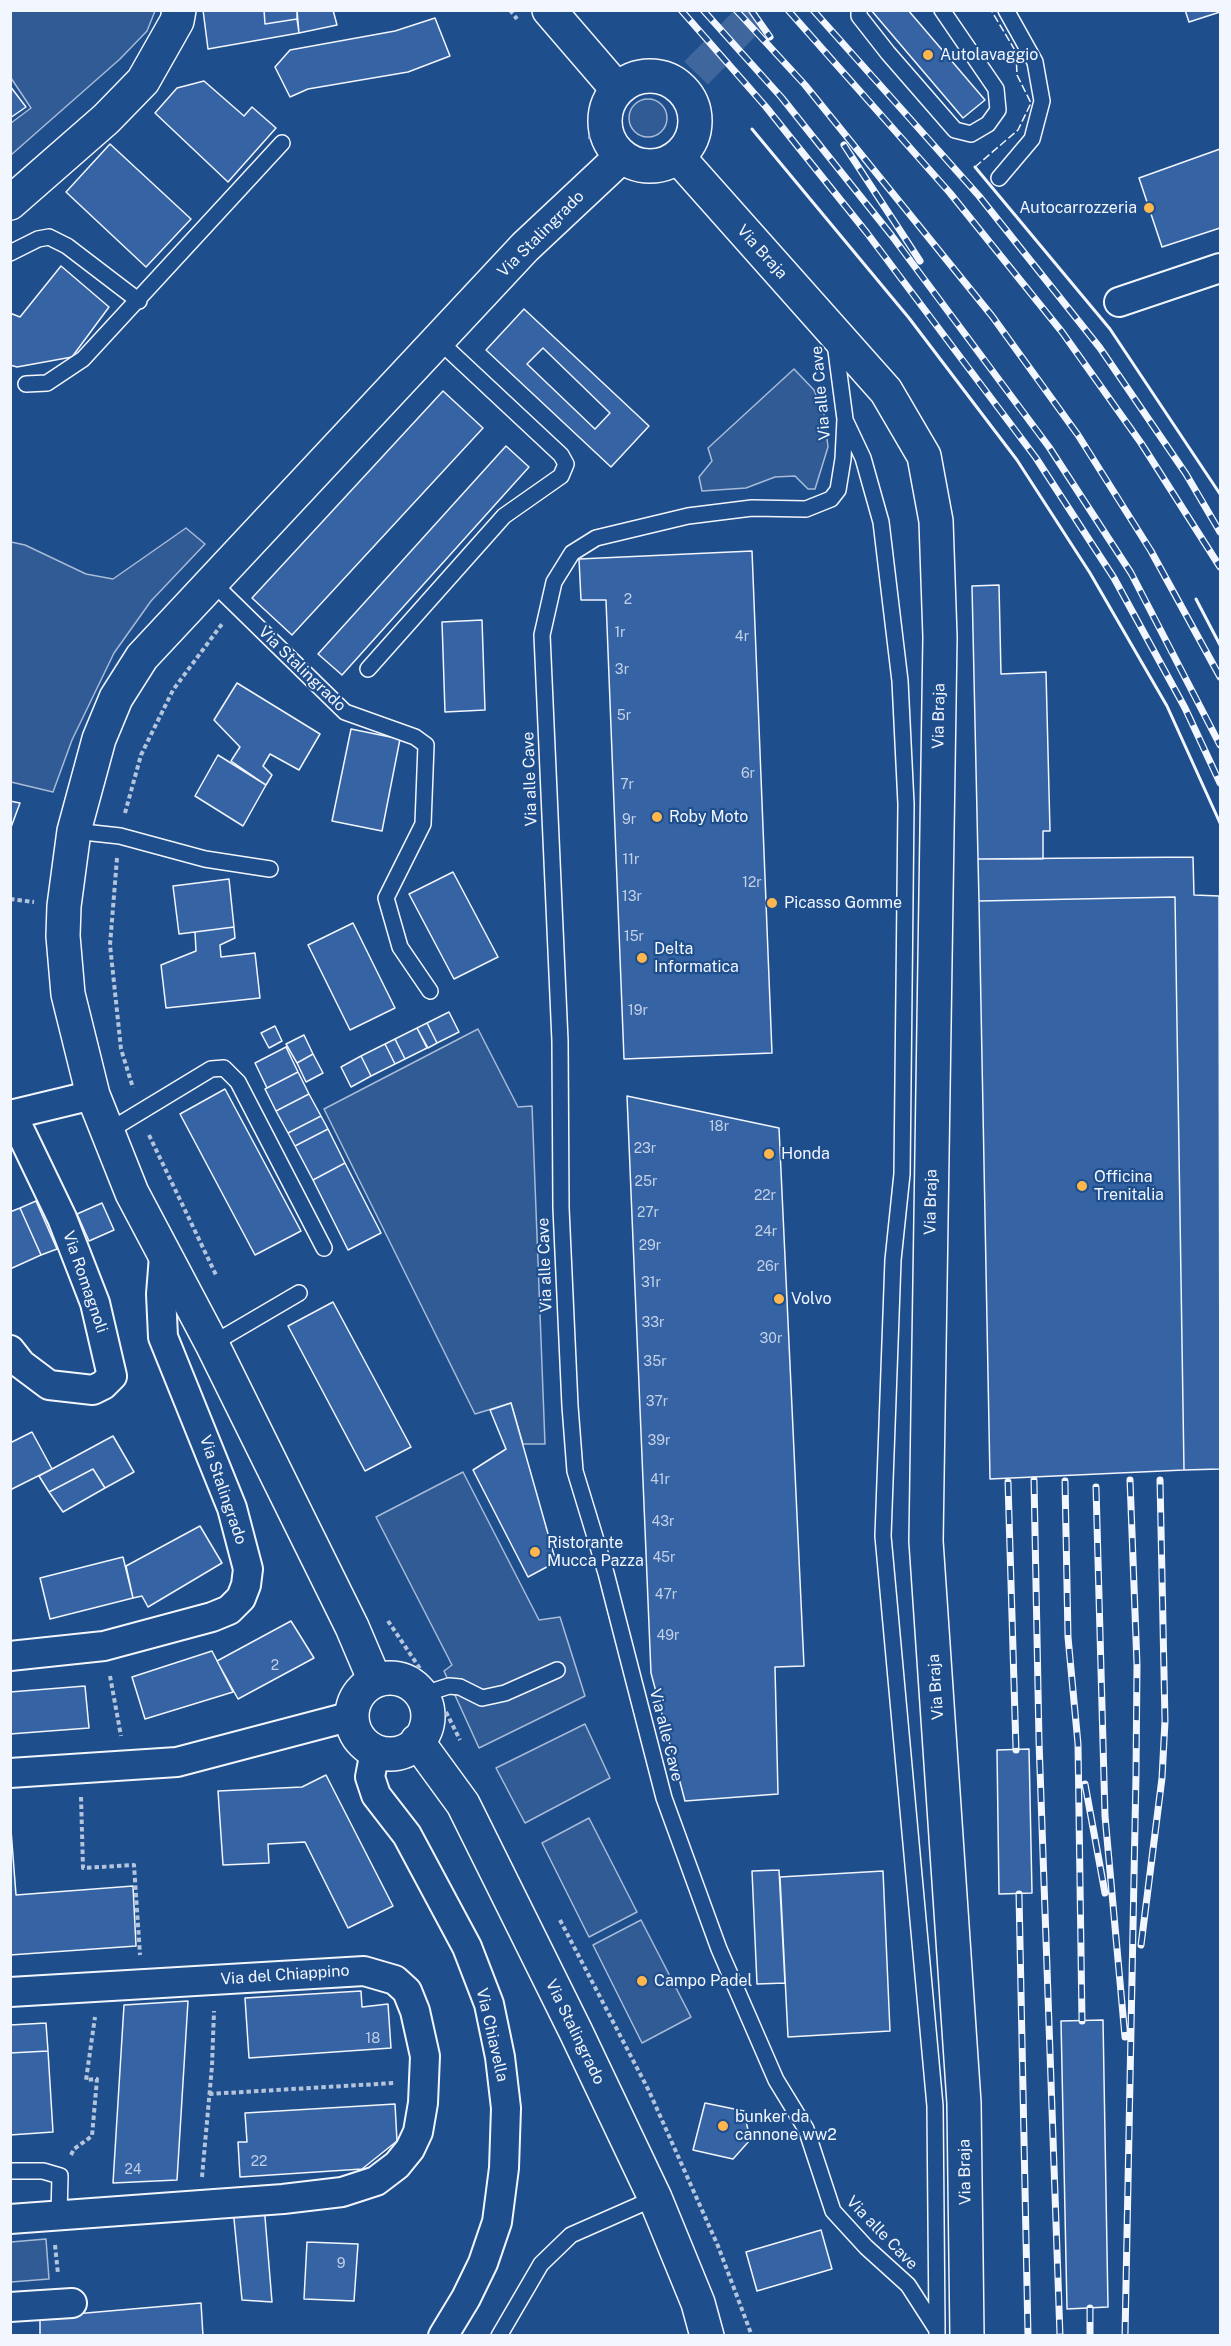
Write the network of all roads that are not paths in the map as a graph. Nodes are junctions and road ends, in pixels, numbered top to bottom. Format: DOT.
graph roads {
  1 [pos="179,10"];
  2 [pos="549,10"];
  3 [pos="859,10"];
  4 [pos="942,10"];
  5 [pos="1006,10"];
  6 [pos="617,89"];
  7 [pos="282,142"];
  8 [pos="621,157"];
  9 [pos="678,157"];
  10 [pos="999,178"];
  11 [pos="10,203"];
  12 [pos="10,253"];
  13 [pos="1221,268"];
  14 [pos="139,301"];
  15 [pos="1119,302"];
  16 [pos="834,331"];
  17 [pos="438,340"];
  18 [pos="26,384"];
  19 [pos="845,419"];
  20 [pos="211,580"];
  21 [pos="368,669"];
  22 [pos="74,831"];
  23 [pos="270,869"];
  24 [pos="430,991"];
  25 [pos="93,1095"];
  26 [pos="11,1114"];
  27 [pos="107,1132"];
  28 [pos="324,1248"];
  29 [pos="164,1256"];
  30 [pos="298,1293"];
  31 [pos="212,1344"];
  32 [pos="10,1350"];
  33 [pos="10,1656"];
  34 [pos="557,1670"];
  35 [pos="375,1681"];
  36 [pos="421,1695"];
  37 [pos="352,1716"];
  38 [pos="417,1741"];
  39 [pos="375,1750"];
  40 [pos="10,1773"];
  41 [pos="10,1992"];
  42 [pos="10,2170"];
  43 [pos="655,2198"];
  44 [pos="10,2219"];
  45 [pos="57,2227"];
  46 [pos="72,2303"];
  47 [pos="10,2307"];
  48 [pos="947,2334"];
  49 [pos="443,2336"];
  50 [pos="499,2336"];
  51 [pos="707,2336"];
  1 -- 11 [label="street"];
  2 -- 6 [label="street"];
  3 -- 4 [label="lane"];
  5 -- 10 [label="lane"];
  6 -- 8 [label="street"];
  6 -- 9 [label="street"];
  7 -- 14 [label="lane"];
  8 -- 9 [label="street"];
  8 -- 17 [label="street, Via Stalingrado"];
  9 -- 16 [label="street, Via Braja"];
  12 -- 14 [label="lane"];
  13 -- 15 [label="street"];
  14 -- 18 [label="lane"];
  16 -- 19 [label="lane, Via alle Cave"];
  16 -- 48 [label="street, Via Braja"];
  17 -- 20 [label="street, Via Stalingrado"];
  17 -- 21 [label="lane"];
  19 -- 48 [label="lane"];
  19 -- 48 [label="lane, Via alle Cave"];
  20 -- 22 [label="street, Via Stalingrado"];
  20 -- 24 [label="lane, Via Stalingrado"];
  22 -- 23 [label="lane"];
  22 -- 25 [label="street, Via Stalingrado"];
  25 -- 26 [label="street"];
  25 -- 27 [label="street, Via Stalingrado"];
  26 -- 32 [label="street, Via Romagnoli"];
  27 -- 28 [label="lane"];
  27 -- 29 [label="street, Via Stalingrado"];
  29 -- 31 [label="street, Via Stalingrado"];
  29 -- 33 [label="street, Via Stalingrado"];
  30 -- 31 [label="lane"];
  31 -- 35 [label="street, Via Stalingrado"];
  34 -- 36 [label="lane"];
  35 -- 36 [label="street"];
  35 -- 37 [label="street"];
  36 -- 38 [label="street"];
  37 -- 39 [label="street"];
  37 -- 40 [label="street"];
  38 -- 39 [label="street"];
  38 -- 43 [label="street, Via Stalingrado"];
  39 -- 49 [label="street, Via Chiavella"];
  41 -- 45 [label="street, Via del Chiappino"];
  42 -- 45 [label="lane"];
  43 -- 50 [label="lane"];
  43 -- 51 [label="street, Via Stalingrado"];
  44 -- 45 [label="street, Via del Chiappino"];
  46 -- 47 [label="street"];
}
